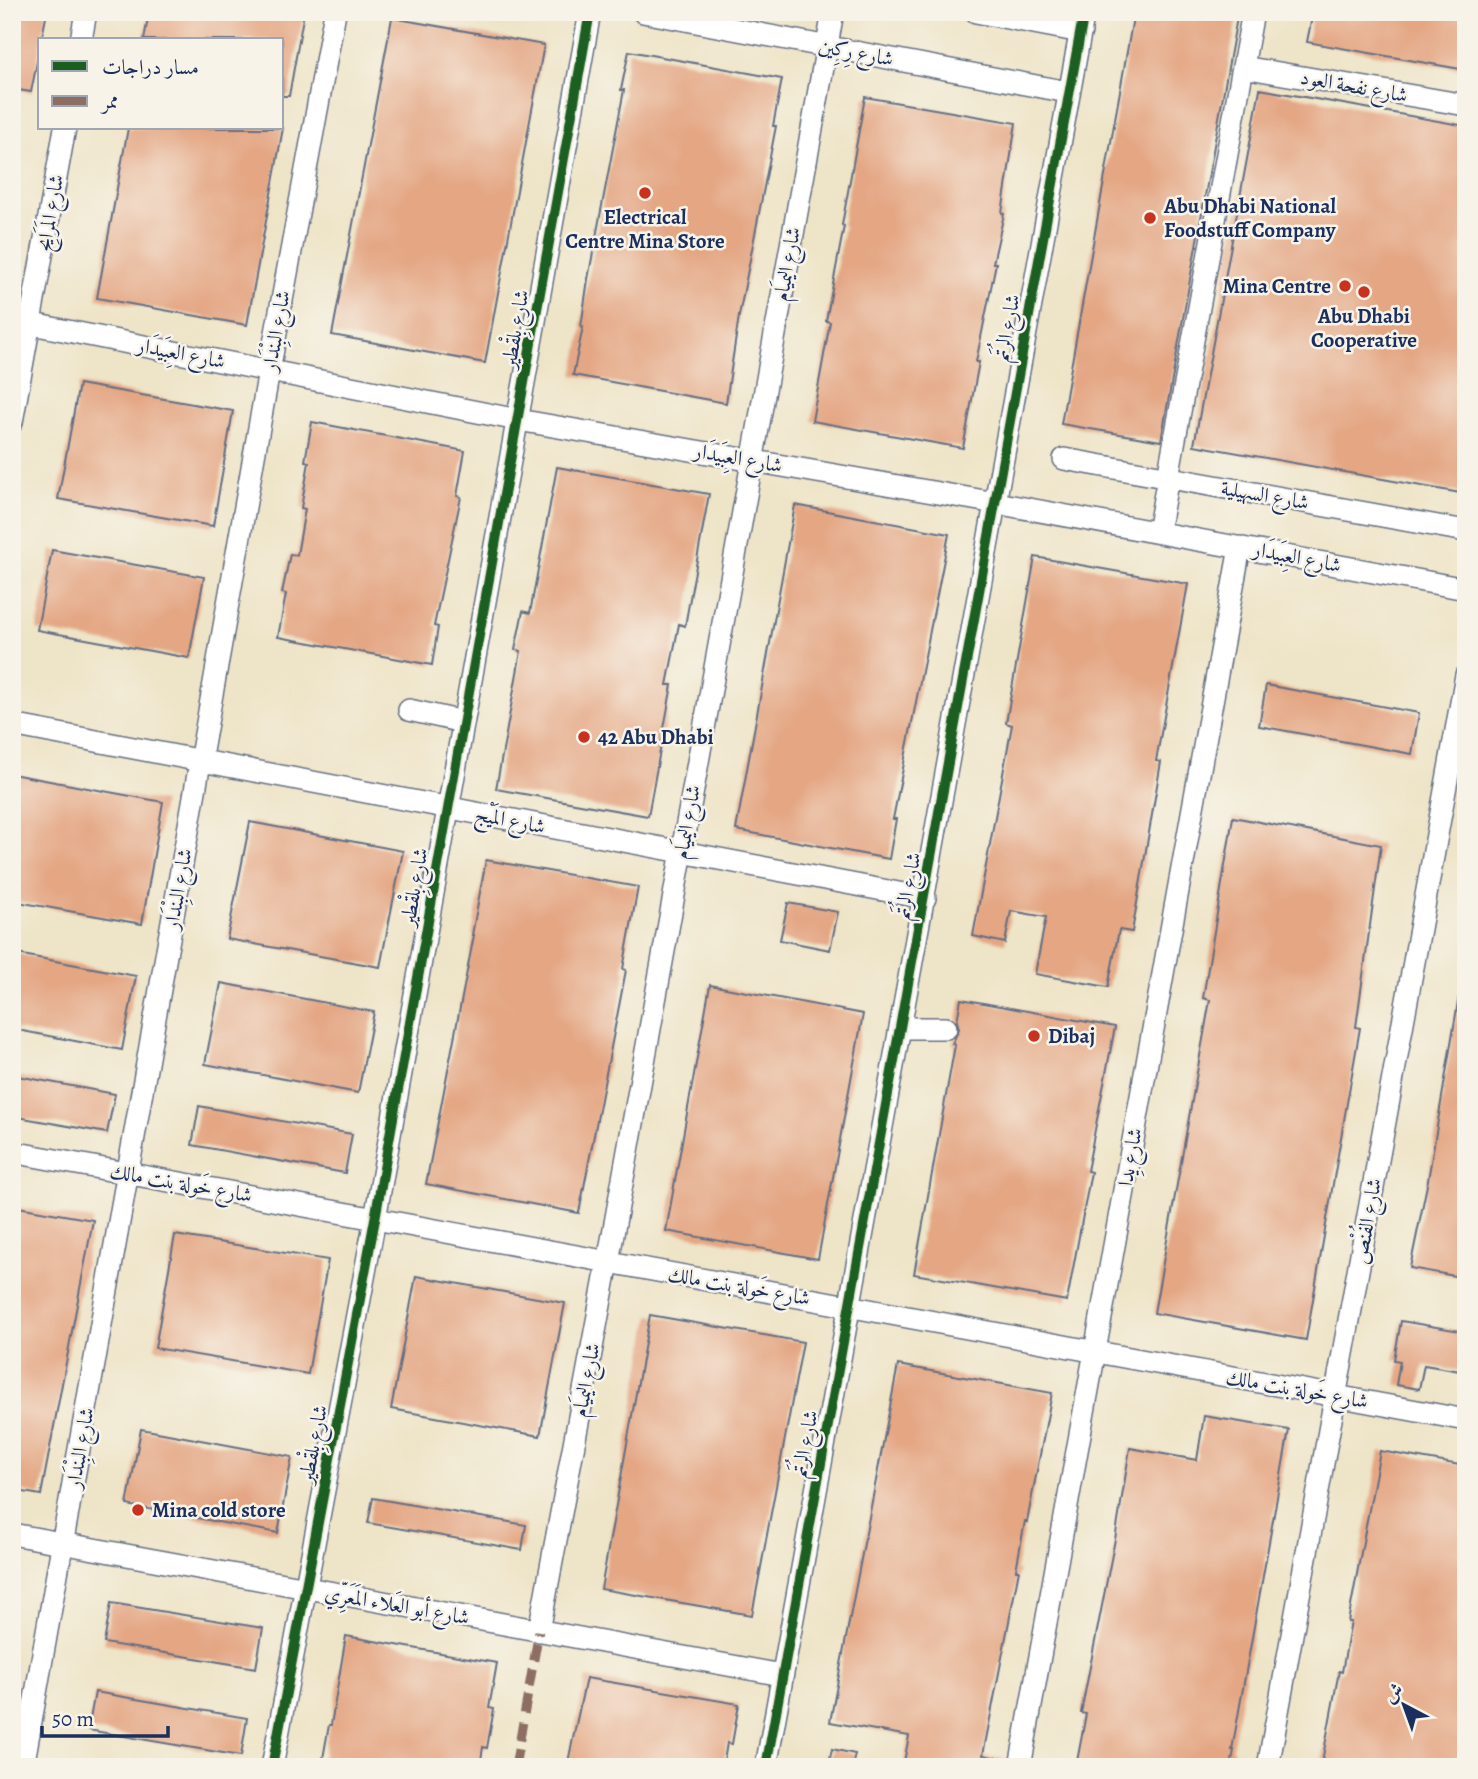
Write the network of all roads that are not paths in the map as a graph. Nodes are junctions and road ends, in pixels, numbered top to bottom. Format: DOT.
graph roads {
  1 [pos="86,12"];
  2 [pos="335,12"];
  3 [pos="590,12"];
  4 [pos="643,12"];
  5 [pos="832,12"];
  6 [pos="976,12"];
  7 [pos="1253,12"];
  8 [pos="1082,22"];
  9 [pos="81,38"];
  10 [pos="826,47"];
  11 [pos="1243,67"];
  12 [pos="1068,92"];
  13 [pos="1466,106"];
  14 [pos="65,130"];
  15 [pos="21,322"];
  16 [pos="269,371"];
  17 [pos="518,420"];
  18 [pos="12,422"];
  19 [pos="1064,459"];
  20 [pos="752,461"];
  21 [pos="1168,477"];
  22 [pos="996,503"];
  23 [pos="1466,531"];
  24 [pos="1158,532"];
  25 [pos="1240,547"];
  26 [pos="1466,589"];
  27 [pos="1466,674"];
  28 [pos="410,709"];
  29 [pos="463,722"];
  30 [pos="12,725"];
  31 [pos="201,761"];
  32 [pos="447,808"];
  33 [pos="682,852"];
  34 [pos="925,898"];
  35 [pos="901,1028"];
  36 [pos="946,1028"];
  37 [pos="12,1152"];
  38 [pos="127,1173"];
  39 [pos="375,1219"];
  40 [pos="608,1262"];
  41 [pos="849,1306"];
  42 [pos="1095,1352"];
  43 [pos="1335,1396"];
  44 [pos="1466,1420"];
  45 [pos="12,1534"];
  46 [pos="64,1544"];
  47 [pos="306,1588"];
  48 [pos="538,1630"];
  49 [pos="782,1675"];
  50 [pos="23,1767"];
  51 [pos="272,1767"];
  52 [pos="766,1767"];
  53 [pos="1020,1767"];
  54 [pos="1268,1767"];
  1 -- 9 [label="street"];
  2 -- 16 [label="street, شارع البِنْدَار"];
  3 -- 17 [label="street, شارع بِلقْطير"];
  4 -- 10 [label="street, شارع رِكِين"];
  5 -- 10 [label="street, شارع اليميَام"];
  6 -- 8 [label="street"];
  7 -- 11 [label="street"];
  8 -- 12 [label="street, شارع الرُتَم"];
  10 -- 12 [label="street, شارع رِكِين"];
  10 -- 20 [label="street, شارع اليميَام"];
  11 -- 13 [label="street, شارع نفحة العود"];
  11 -- 21 [label="street"];
  12 -- 22 [label="street, شارع الرُتَم"];
  14 -- 15 [label="street, شارع المَرَايِح"];
  15 -- 16 [label="street, شارع العِبَيدَار"];
  15 -- 18 [label="street, شارع المَرَايِح"];
  16 -- 17 [label="street, شارع العِبَيدَار"];
  16 -- 31 [label="street, شارع البِنْدَار"];
  17 -- 20 [label="street, شارع العِبَيدَار"];
  17 -- 29 [label="street, شارع بِلقْطير"];
  19 -- 21 [label="street, شارع السهيلية"];
  20 -- 22 [label="street, شارع العِبَيدَار"];
  20 -- 33 [label="street, شارع اليميَام"];
  21 -- 23 [label="street, شارع السهيلية"];
  21 -- 24 [label="street"];
  22 -- 24 [label="street, شارع العِبَيدَار"];
  22 -- 34 [label="street, شارع الرُتَم"];
  24 -- 25 [label="street, شارع العِبَيدَار"];
  25 -- 26 [label="street, شارع العِبَيدَار"];
  25 -- 42 [label="street, شارع يِدا"];
  27 -- 43 [label="street, شارع الفُنْص"];
  28 -- 29 [label="street"];
  29 -- 32 [label="street, شارع بِلقْطير"];
  30 -- 31 [label="street, شارع المَيْج"];
  31 -- 32 [label="street, شارع المَيْج"];
  31 -- 38 [label="street, شارع البِنْدَار"];
  32 -- 33 [label="street, شارع المَيْج"];
  32 -- 39 [label="street, شارع بِلقْطير"];
  33 -- 34 [label="street, شارع المَيْج"];
  33 -- 40 [label="street, شارع اليميَام"];
  34 -- 35 [label="street, شارع الرُتَم"];
  35 -- 36 [label="street"];
  35 -- 41 [label="street, شارع الرُتَم"];
  37 -- 38 [label="street, شارع خَولة بنت مالك"];
  38 -- 39 [label="street, شارع خَولة بنت مالك"];
  38 -- 46 [label="street, شارع البِنْدَار"];
  39 -- 40 [label="street, شارع خَولة بنت مالك"];
  39 -- 47 [label="street, شارع بِلقْطير"];
  40 -- 41 [label="street, شارع خَولة بنت مالك"];
  40 -- 48 [label="street, شارع اليميَام"];
  41 -- 42 [label="street, شارع خَولة بنت مالك"];
  41 -- 49 [label="street, شارع الرُتَم"];
  42 -- 43 [label="street, شارع خَولة بنت مالك"];
  42 -- 53 [label="street, شارع يِدا"];
  43 -- 44 [label="street, شارع خَولة بنت مالك"];
  43 -- 54 [label="street, شارع الفُنْص"];
  45 -- 46 [label="street, شارع أبو العَلاء المَعَرِّي"];
  46 -- 47 [label="street, شارع أبو العَلاء المَعَرِّي"];
  46 -- 50 [label="street, شارع البِنْدَار"];
  47 -- 48 [label="street, شارع أبو العَلاء المَعَرِّي"];
  47 -- 51 [label="street, شارع بِلقْطير"];
  48 -- 49 [label="street, شارع أبو العَلاء المَعَرِّي"];
  49 -- 52 [label="street, شارع الرُتَم"];
}
